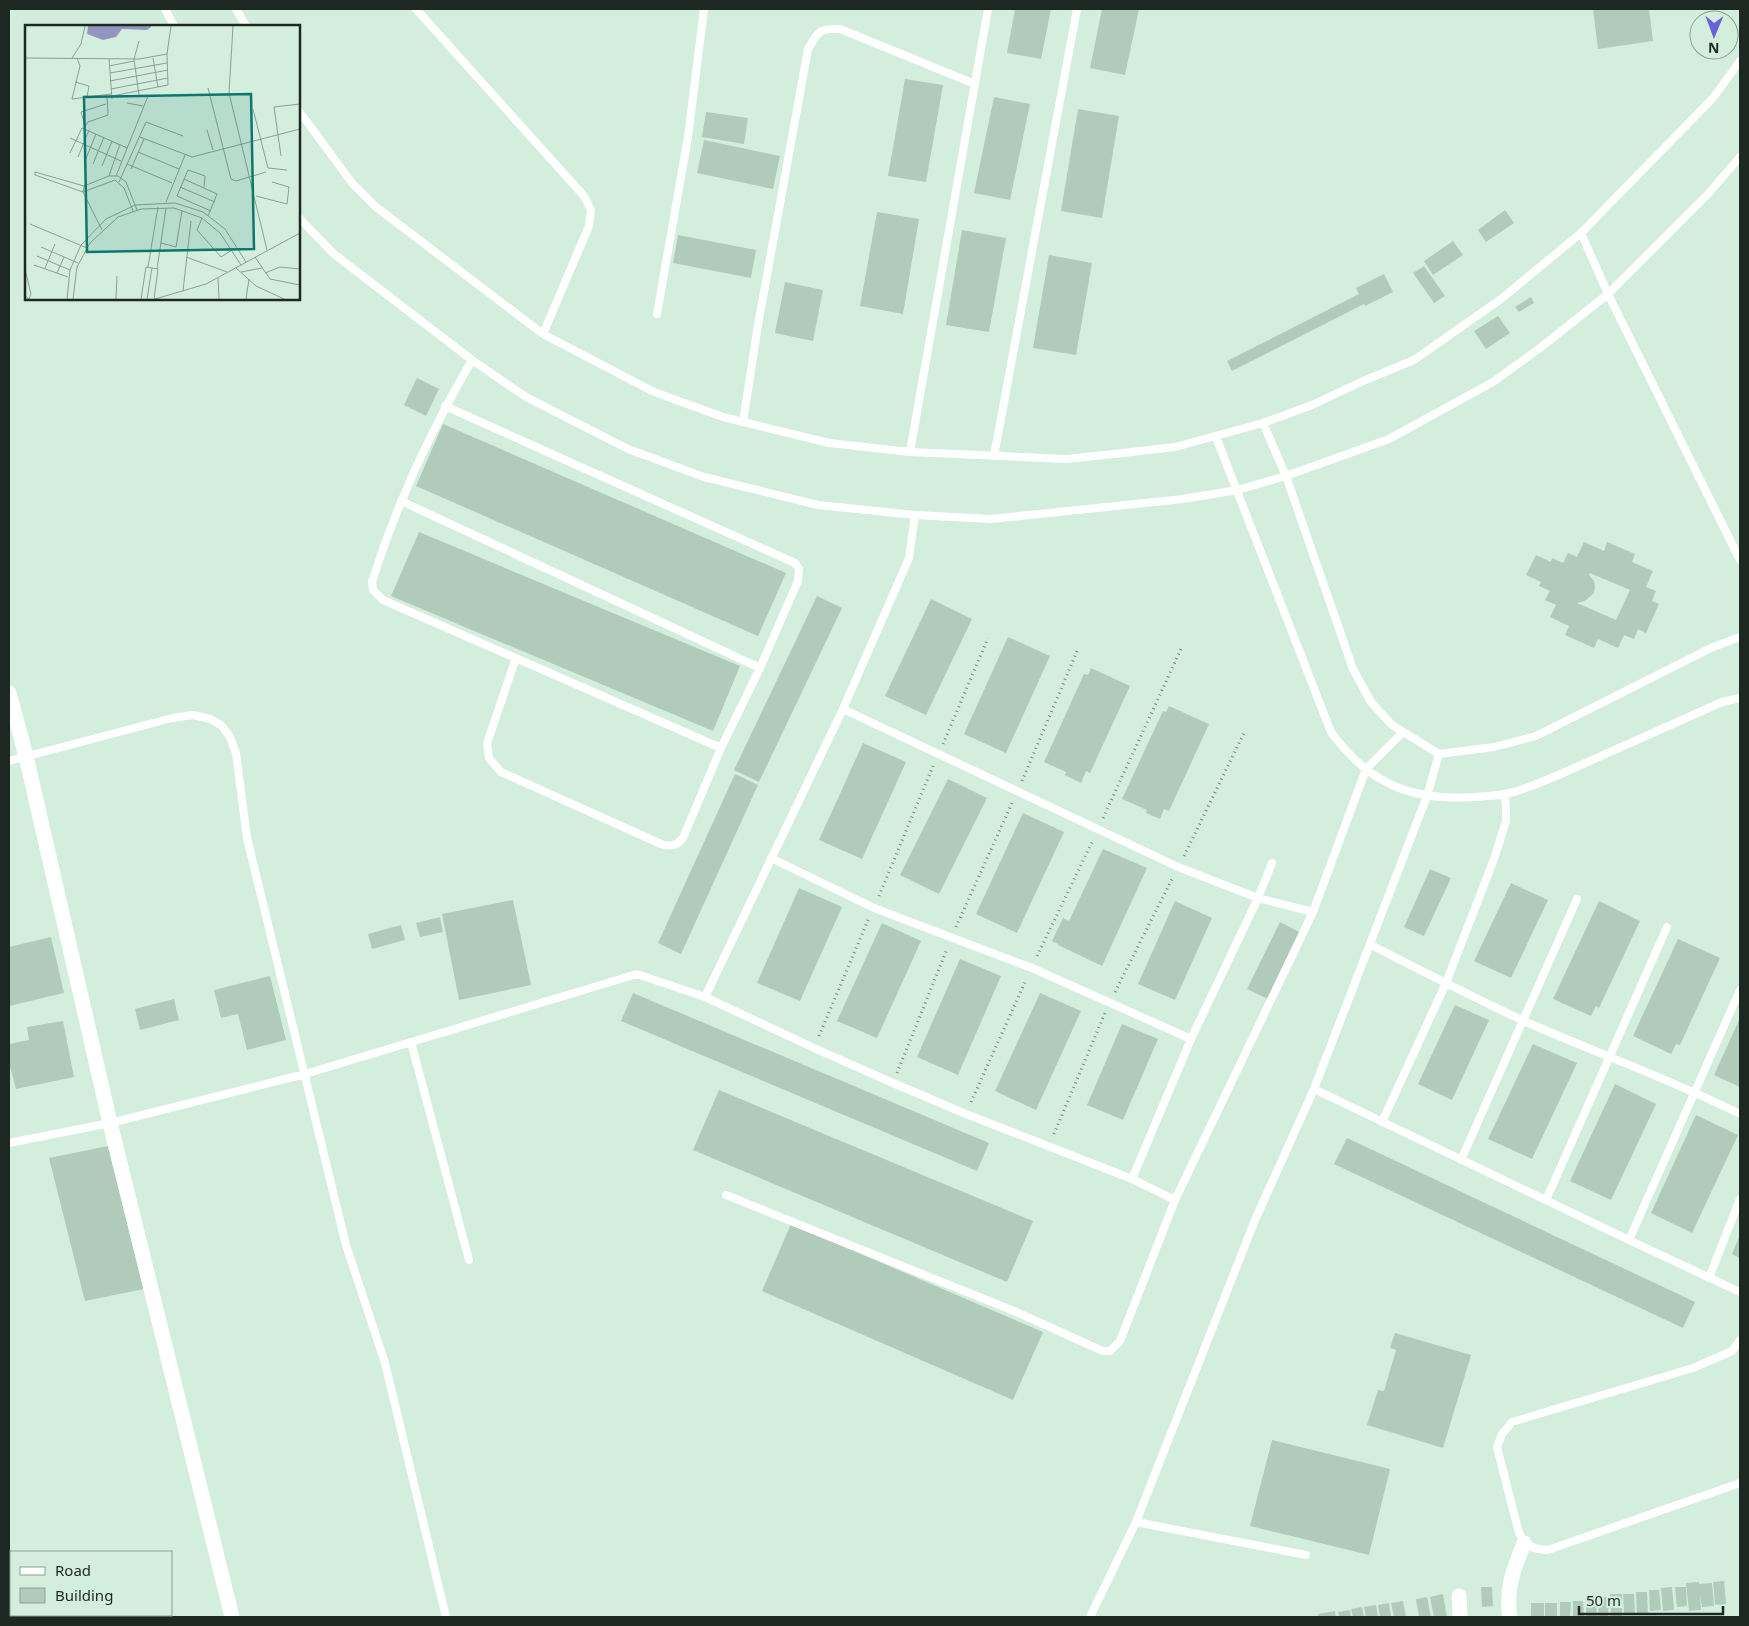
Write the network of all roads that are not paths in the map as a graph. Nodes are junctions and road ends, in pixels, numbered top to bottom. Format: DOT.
graph roads {
  1 [pos="165,9"];
  2 [pos="236,9"];
  3 [pos="416,9"];
  4 [pos="704,9"];
  5 [pos="988,9"];
  6 [pos="1077,9"];
  7 [pos="173,25"];
  8 [pos="245,25"];
  9 [pos="1740,61"];
  10 [pos="975,84"];
  11 [pos="300,113"];
  12 [pos="1740,157"];
  13 [pos="300,219"];
  14 [pos="1581,233"];
  15 [pos="1608,294"];
  16 [pos="657,314"];
  17 [pos="543,334"];
  18 [pos="472,360"];
  19 [pos="445,406"];
  20 [pos="743,422"];
  21 [pos="1263,423"];
  22 [pos="1216,437"];
  23 [pos="910,452"];
  24 [pos="994,456"];
  25 [pos="1286,476"];
  26 [pos="1237,490"];
  27 [pos="401,501"];
  28 [pos="916,516"];
  29 [pos="1740,560"];
  30 [pos="1740,637"];
  31 [pos="516,658"];
  32 [pos="760,668"];
  33 [pos="9,693"];
  34 [pos="1740,698"];
  35 [pos="843,709"];
  36 [pos="1403,732"];
  37 [pos="721,748"];
  38 [pos="1438,754"];
  39 [pos="26,756"];
  40 [pos="9,761"];
  41 [pos="1366,769"];
  42 [pos="1504,794"];
  43 [pos="1427,796"];
  44 [pos="771,858"];
  45 [pos="1272,863"];
  46 [pos="1258,898"];
  47 [pos="1577,899"];
  48 [pos="1313,912"];
  49 [pos="1667,927"];
  50 [pos="1371,946"];
  51 [pos="1446,983"];
  52 [pos="1740,990"];
  53 [pos="705,997"];
  54 [pos="1524,1021"];
  55 [pos="1191,1039"];
  56 [pos="411,1042"];
  57 [pos="1608,1057"];
  58 [pos="305,1074"];
  59 [pos="1314,1089"];
  60 [pos="1695,1092"];
  61 [pos="1740,1114"];
  62 [pos="1382,1122"];
  63 [pos="110,1123"];
  64 [pos="9,1143"];
  65 [pos="1461,1160"];
  66 [pos="1132,1179"];
  67 [pos="726,1195"];
  68 [pos="1740,1199"];
  69 [pos="1175,1200"];
  70 [pos="1546,1200"];
  71 [pos="1629,1240"];
  72 [pos="469,1260"];
  73 [pos="1709,1278"];
  74 [pos="1740,1292"];
  75 [pos="1740,1340"];
  76 [pos="1740,1483"];
  77 [pos="1136,1522"];
  78 [pos="1524,1543"];
  79 [pos="1306,1555"];
  80 [pos="1458,1596"];
  81 [pos="232,1617"];
  82 [pos="446,1617"];
  83 [pos="1090,1617"];
  84 [pos="1460,1617"];
  85 [pos="1510,1617"];
  1 -- 7 [label="lane"];
  2 -- 8 [label="lane"];
  3 -- 17 [label="lane"];
  4 -- 16 [label="lane"];
  5 -- 10 [label="lane"];
  6 -- 24 [label="lane"];
  9 -- 14 [label="lane"];
  10 -- 20 [label="lane"];
  10 -- 23 [label="lane"];
  11 -- 17 [label="lane"];
  12 -- 15 [label="lane"];
  13 -- 18 [label="lane"];
  14 -- 15 [label="lane"];
  14 -- 21 [label="lane"];
  15 -- 25 [label="lane"];
  15 -- 29 [label="lane"];
  17 -- 20 [label="lane"];
  18 -- 19 [label="lane"];
  18 -- 28 [label="lane"];
  19 -- 27 [label="lane"];
  19 -- 32 [label="lane"];
  20 -- 23 [label="lane"];
  21 -- 22 [label="lane"];
  21 -- 25 [label="lane"];
  22 -- 24 [label="lane"];
  22 -- 26 [label="lane"];
  23 -- 24 [label="lane"];
  25 -- 26 [label="lane"];
  25 -- 36 [label="lane"];
  26 -- 28 [label="lane"];
  26 -- 41 [label="lane"];
  27 -- 31 [label="lane"];
  27 -- 32 [label="lane"];
  28 -- 35 [label="lane"];
  30 -- 38 [label="lane"];
  31 -- 37 [label="lane"];
  31 -- 37 [label="lane"];
  32 -- 37 [label="lane"];
  33 -- 39 [label="street"];
  34 -- 42 [label="lane"];
  35 -- 44 [label="lane"];
  35 -- 46 [label="lane"];
  36 -- 38 [label="lane"];
  36 -- 41 [label="lane"];
  38 -- 43 [label="lane"];
  39 -- 40 [label="lane"];
  39 -- 58 [label="lane"];
  39 -- 63 [label="street"];
  41 -- 43 [label="lane"];
  41 -- 48 [label="lane"];
  42 -- 43 [label="lane"];
  42 -- 51 [label="lane"];
  43 -- 50 [label="lane"];
  44 -- 53 [label="lane"];
  44 -- 55 [label="lane"];
  45 -- 46 [label="lane"];
  46 -- 48 [label="lane"];
  46 -- 55 [label="lane"];
  47 -- 54 [label="lane"];
  48 -- 69 [label="lane"];
  49 -- 57 [label="lane"];
  50 -- 51 [label="lane"];
  50 -- 59 [label="lane"];
  51 -- 54 [label="lane"];
  51 -- 62 [label="lane"];
  52 -- 60 [label="lane"];
  53 -- 56 [label="lane"];
  53 -- 66 [label="lane"];
  54 -- 57 [label="lane"];
  54 -- 65 [label="lane"];
  55 -- 66 [label="lane"];
  56 -- 58 [label="lane"];
  56 -- 72 [label="lane"];
  57 -- 60 [label="lane"];
  57 -- 70 [label="lane"];
  58 -- 63 [label="lane"];
  58 -- 82 [label="lane"];
  59 -- 62 [label="lane"];
  59 -- 77 [label="lane"];
  60 -- 61 [label="lane"];
  60 -- 71 [label="lane"];
  62 -- 65 [label="lane"];
  63 -- 64 [label="lane"];
  63 -- 81 [label="street"];
  65 -- 70 [label="lane"];
  66 -- 69 [label="lane"];
  67 -- 69 [label="lane"];
  68 -- 73 [label="lane"];
  70 -- 71 [label="lane"];
  71 -- 73 [label="lane"];
  73 -- 74 [label="lane"];
  75 -- 78 [label="lane"];
  76 -- 78 [label="lane"];
  77 -- 79 [label="lane"];
  77 -- 83 [label="lane"];
  78 -- 85 [label="street"];
  80 -- 84 [label="street"];
}
